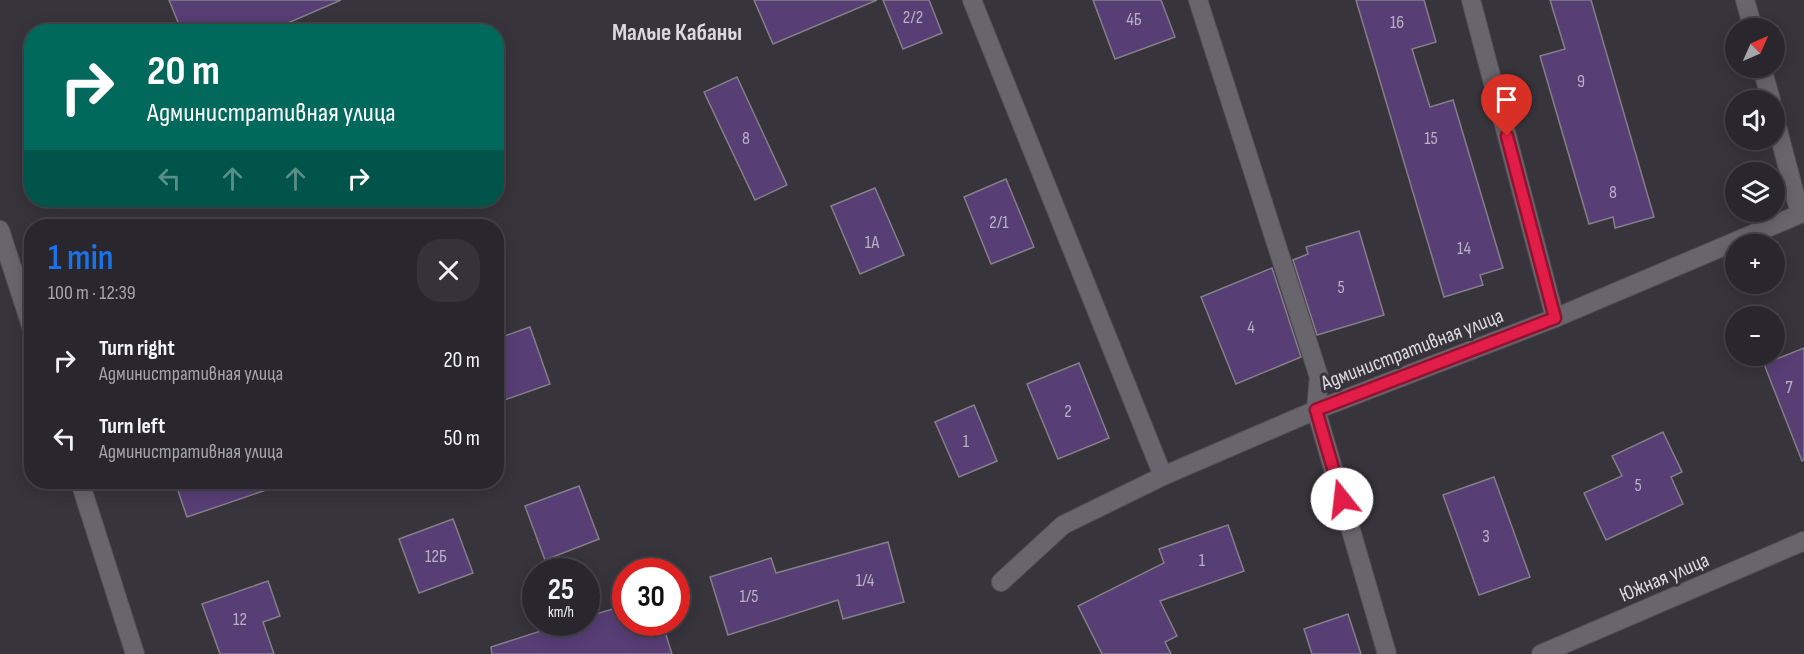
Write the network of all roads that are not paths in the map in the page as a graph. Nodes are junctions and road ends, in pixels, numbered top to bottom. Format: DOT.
graph roads {
  1 [pos="972,0"];
  2 [pos="1198,0"];
  3 [pos="1471,0"];
  4 [pos="1745,0"];
  5 [pos="1750,18"];
  6 [pos="1783,150"];
  7 [pos="0,230"];
  8 [pos="24,304"];
  9 [pos="1555,318"];
  10 [pos="1316,410"];
  11 [pos="1163,477"];
  12 [pos="82,489"];
  13 [pos="1804,541"];
  14 [pos="1000,582"];
  15 [pos="135,654"];
  16 [pos="1387,654"];
  17 [pos="1541,654"];
  1 -- 11 [label="street"];
  2 -- 10 [label="street"];
  3 -- 9 [label="street"];
  4 -- 5 [label="street"];
  6 -- 9 [label="street, Административная улица"];
  7 -- 8 [label="street"];
  9 -- 10 [label="street, Административная улица"];
  10 -- 11 [label="street, Административная улица"];
  10 -- 16 [label="street"];
  11 -- 14 [label="street, Административная улица"];
  12 -- 15 [label="street"];
  13 -- 17 [label="street, Южная улица"];
}
